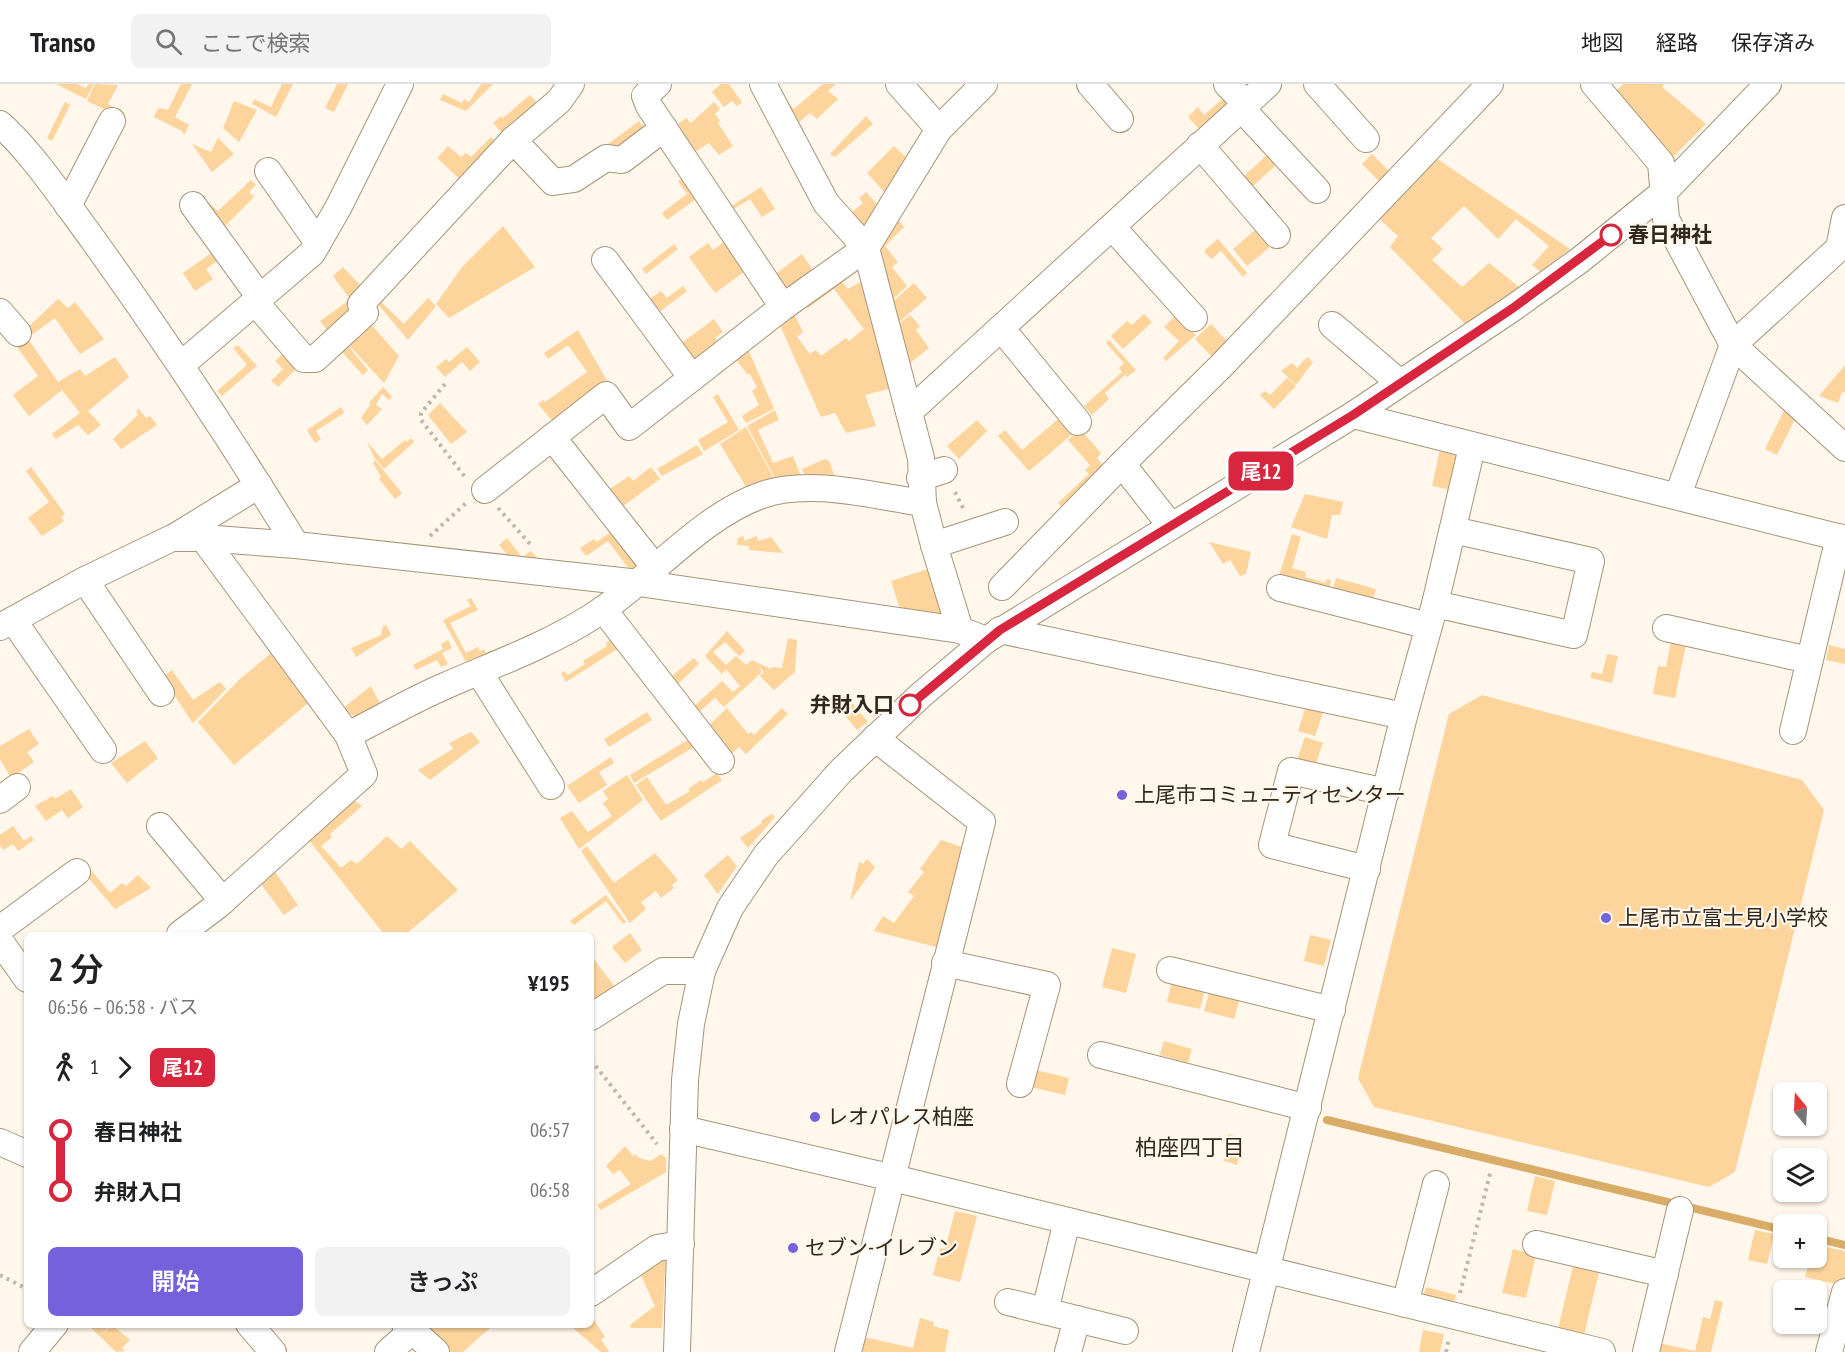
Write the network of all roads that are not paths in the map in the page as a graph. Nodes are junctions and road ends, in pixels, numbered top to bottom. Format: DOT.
graph roads {
  1 [pos="571,84"];
  2 [pos="658,84"];
  3 [pos="763,84"];
  4 [pos="899,84"];
  5 [pos="984,84"];
  6 [pos="1090,84"];
  7 [pos="1227,84"];
  8 [pos="1268,84"];
  9 [pos="1317,84"];
  10 [pos="1490,84"];
  11 [pos="1594,84"];
  12 [pos="1768,84"];
  13 [pos="390,87"];
  14 [pos="1244,106"];
  15 [pos="1120,119"];
  16 [pos="112,121"];
  17 [pos="0,124"];
  18 [pos="664,128"];
  19 [pos="939,129"];
  20 [pos="1366,139"];
  21 [pos="513,140"];
  22 [pos="1200,145"];
  23 [pos="268,171"];
  24 [pos="1317,190"];
  25 [pos="1664,192"];
  26 [pos="193,205"];
  27 [pos="68,206"];
  28 [pos="1845,218"];
  29 [pos="1112,227"];
  30 [pos="1277,235"];
  31 [pos="318,243"];
  32 [pos="866,248"];
  33 [pos="605,260"];
  34 [pos="258,301"];
  35 [pos="783,307"];
  36 [pos="0,312"];
  37 [pos="1194,318"];
  38 [pos="1332,325"];
  39 [pos="1001,328"];
  40 [pos="18,333"];
  41 [pos="1733,345"];
  42 [pos="181,366"];
  43 [pos="692,378"];
  44 [pos="1400,382"];
  45 [pos="910,411"];
  46 [pos="1353,415"];
  47 [pos="1078,422"];
  48 [pos="552,437"];
  49 [pos="1472,447"];
  50 [pos="1845,448"];
  51 [pos="1122,465"];
  52 [pos="259,485"];
  53 [pos="481,492"];
  54 [pos="1678,495"];
  55 [pos="923,503"];
  56 [pos="1005,522"];
  57 [pos="1171,526"];
  58 [pos="1453,530"];
  59 [pos="172,538"];
  60 [pos="203,538"];
  61 [pos="1842,538"];
  62 [pos="296,545"];
  63 [pos="934,546"];
  64 [pos="647,576"];
  65 [pos="85,580"];
  66 [pos="1002,587"];
  67 [pos="1280,588"];
  68 [pos="603,609"];
  69 [pos="1432,615"];
  70 [pos="6,623"];
  71 [pos="1666,628"];
  72 [pos="960,630"];
  73 [pos="993,635"];
  74 [pos="1809,660"];
  75 [pos="479,672"];
  76 [pos="161,693"];
  77 [pos="1404,716"];
  78 [pos="1792,731"];
  79 [pos="348,735"];
  80 [pos="875,738"];
  81 [pos="103,750"];
  82 [pos="721,761"];
  83 [pos="551,786"];
  84 [pos="1386,792"];
  85 [pos="160,826"];
  86 [pos="1367,868"];
  87 [pos="77,872"];
  88 [pos="223,901"];
  89 [pos="0,929"];
  90 [pos="183,932"];
  91 [pos="0,941"];
  92 [pos="945,963"];
  93 [pos="1170,970"];
  94 [pos="702,971"];
  95 [pos="24,975"];
  96 [pos="1332,1011"];
  97 [pos="594,1015"];
  98 [pos="1101,1056"];
  99 [pos="1020,1084"];
  100 [pos="1308,1108"];
  101 [pos="683,1129"];
  102 [pos="0,1142"];
  103 [pos="24,1153"];
  104 [pos="893,1178"];
  105 [pos="1437,1184"];
  106 [pos="1680,1210"];
  107 [pos="1067,1221"];
  108 [pos="1536,1244"];
  109 [pos="681,1245"];
  110 [pos="1266,1270"];
  111 [pos="1665,1274"];
  112 [pos="594,1291"];
  113 [pos="1845,1292"];
  114 [pos="1008,1302"];
  115 [pos="1406,1304"];
  116 [pos="1045,1311"];
  117 [pos="1077,1319"];
  118 [pos="51,1328"];
  119 [pos="252,1328"];
  120 [pos="409,1328"];
  121 [pos="1125,1331"];
  122 [pos="32,1352"];
  123 [pos="273,1352"];
  124 [pos="388,1352"];
  125 [pos="436,1352"];
  126 [pos="677,1352"];
  127 [pos="848,1352"];
  128 [pos="1068,1352"];
  129 [pos="1246,1352"];
  130 [pos="1602,1352"];
  131 [pos="1646,1352"];
  132 [pos="1829,1352"];
  1 -- 21 [label="street"];
  2 -- 18 [label="street"];
  3 -- 32 [label="street"];
  4 -- 19 [label="street"];
  5 -- 19 [label="street"];
  6 -- 15 [label="street"];
  7 -- 14 [label="street"];
  8 -- 14 [label="street"];
  9 -- 20 [label="street"];
  10 -- 51 [label="street"];
  11 -- 25 [label="street"];
  12 -- 25 [label="street"];
  13 -- 31 [label="street"];
  14 -- 22 [label="street"];
  14 -- 24 [label="street"];
  16 -- 27 [label="street"];
  17 -- 27 [label="street"];
  18 -- 21 [label="street"];
  18 -- 35 [label="street"];
  19 -- 32 [label="street"];
  21 -- 34 [label="street"];
  22 -- 29 [label="street"];
  22 -- 30 [label="street"];
  23 -- 31 [label="street"];
  25 -- 41 [label="street"];
  25 -- 44 [label="street"];
  26 -- 34 [label="street"];
  27 -- 42 [label="street"];
  28 -- 41 [label="street"];
  29 -- 37 [label="street"];
  29 -- 39 [label="street"];
  31 -- 34 [label="street"];
  32 -- 35 [label="street"];
  32 -- 45 [label="street"];
  33 -- 43 [label="street"];
  34 -- 42 [label="street"];
  35 -- 43 [label="street"];
  36 -- 40 [label="street"];
  38 -- 44 [label="street"];
  39 -- 45 [label="street"];
  39 -- 47 [label="street"];
  41 -- 50 [label="street"];
  41 -- 54 [label="street"];
  42 -- 52 [label="street"];
  43 -- 48 [label="street"];
  44 -- 46 [label="street"];
  45 -- 55 [label="street"];
  46 -- 49 [label="street"];
  46 -- 57 [label="street"];
  48 -- 53 [label="street"];
  48 -- 64 [label="street"];
  49 -- 54 [label="street"];
  49 -- 58 [label="street"];
  51 -- 57 [label="street"];
  51 -- 66 [label="street"];
  52 -- 59 [label="street"];
  52 -- 62 [label="street"];
  54 -- 61 [label="street"];
  55 -- 63 [label="street"];
  55 -- 64 [label="street"];
  56 -- 63 [label="street"];
  57 -- 73 [label="street"];
  58 -- 69 [label="street"];
  58 -- 69 [label="street"];
  59 -- 60 [label="street"];
  59 -- 65 [label="street"];
  60 -- 62 [label="street"];
  60 -- 79 [label="street"];
  61 -- 74 [label="street"];
  62 -- 64 [label="street"];
  63 -- 72 [label="street"];
  64 -- 68 [label="street"];
  64 -- 72 [label="street"];
  65 -- 70 [label="street"];
  65 -- 76 [label="street"];
  67 -- 69 [label="street"];
  68 -- 75 [label="street"];
  68 -- 82 [label="street"];
  69 -- 77 [label="street"];
  70 -- 81 [label="street"];
  71 -- 74 [label="street"];
  72 -- 73 [label="street"];
  73 -- 77 [label="street"];
  73 -- 80 [label="street"];
  74 -- 78 [label="street"];
  75 -- 79 [label="street"];
  75 -- 83 [label="street"];
  77 -- 84 [label="street"];
  79 -- 88 [label="street"];
  80 -- 92 [label="street"];
  80 -- 94 [label="street"];
  84 -- 86 [label="street"];
  84 -- 86 [label="street"];
  85 -- 88 [label="street"];
  86 -- 96 [label="street"];
  87 -- 89 [label="street"];
  88 -- 90 [label="street"];
  91 -- 95 [label="street"];
  92 -- 99 [label="street"];
  92 -- 104 [label="street"];
  93 -- 96 [label="street"];
  94 -- 97 [label="street"];
  94 -- 101 [label="street"];
  96 -- 100 [label="street"];
  98 -- 100 [label="street"];
  100 -- 110 [label="street"];
  101 -- 104 [label="street"];
  101 -- 109 [label="street"];
  102 -- 103 [label="street"];
  104 -- 107 [label="street"];
  104 -- 127 [label="street"];
  105 -- 115 [label="street"];
  106 -- 111 [label="street"];
  107 -- 110 [label="street"];
  107 -- 116 [label="street"];
  108 -- 111 [label="street"];
  109 -- 112 [label="street"];
  109 -- 126 [label="street"];
  110 -- 115 [label="street"];
  110 -- 129 [label="street"];
  111 -- 131 [label="street"];
  113 -- 132 [label="street"];
  114 -- 116 [label="street"];
  115 -- 130 [label="street"];
  116 -- 117 [label="street"];
  117 -- 121 [label="street"];
  117 -- 128 [label="street"];
  118 -- 122 [label="street"];
  119 -- 123 [label="street"];
  120 -- 124 [label="street"];
  120 -- 125 [label="street"];
}
